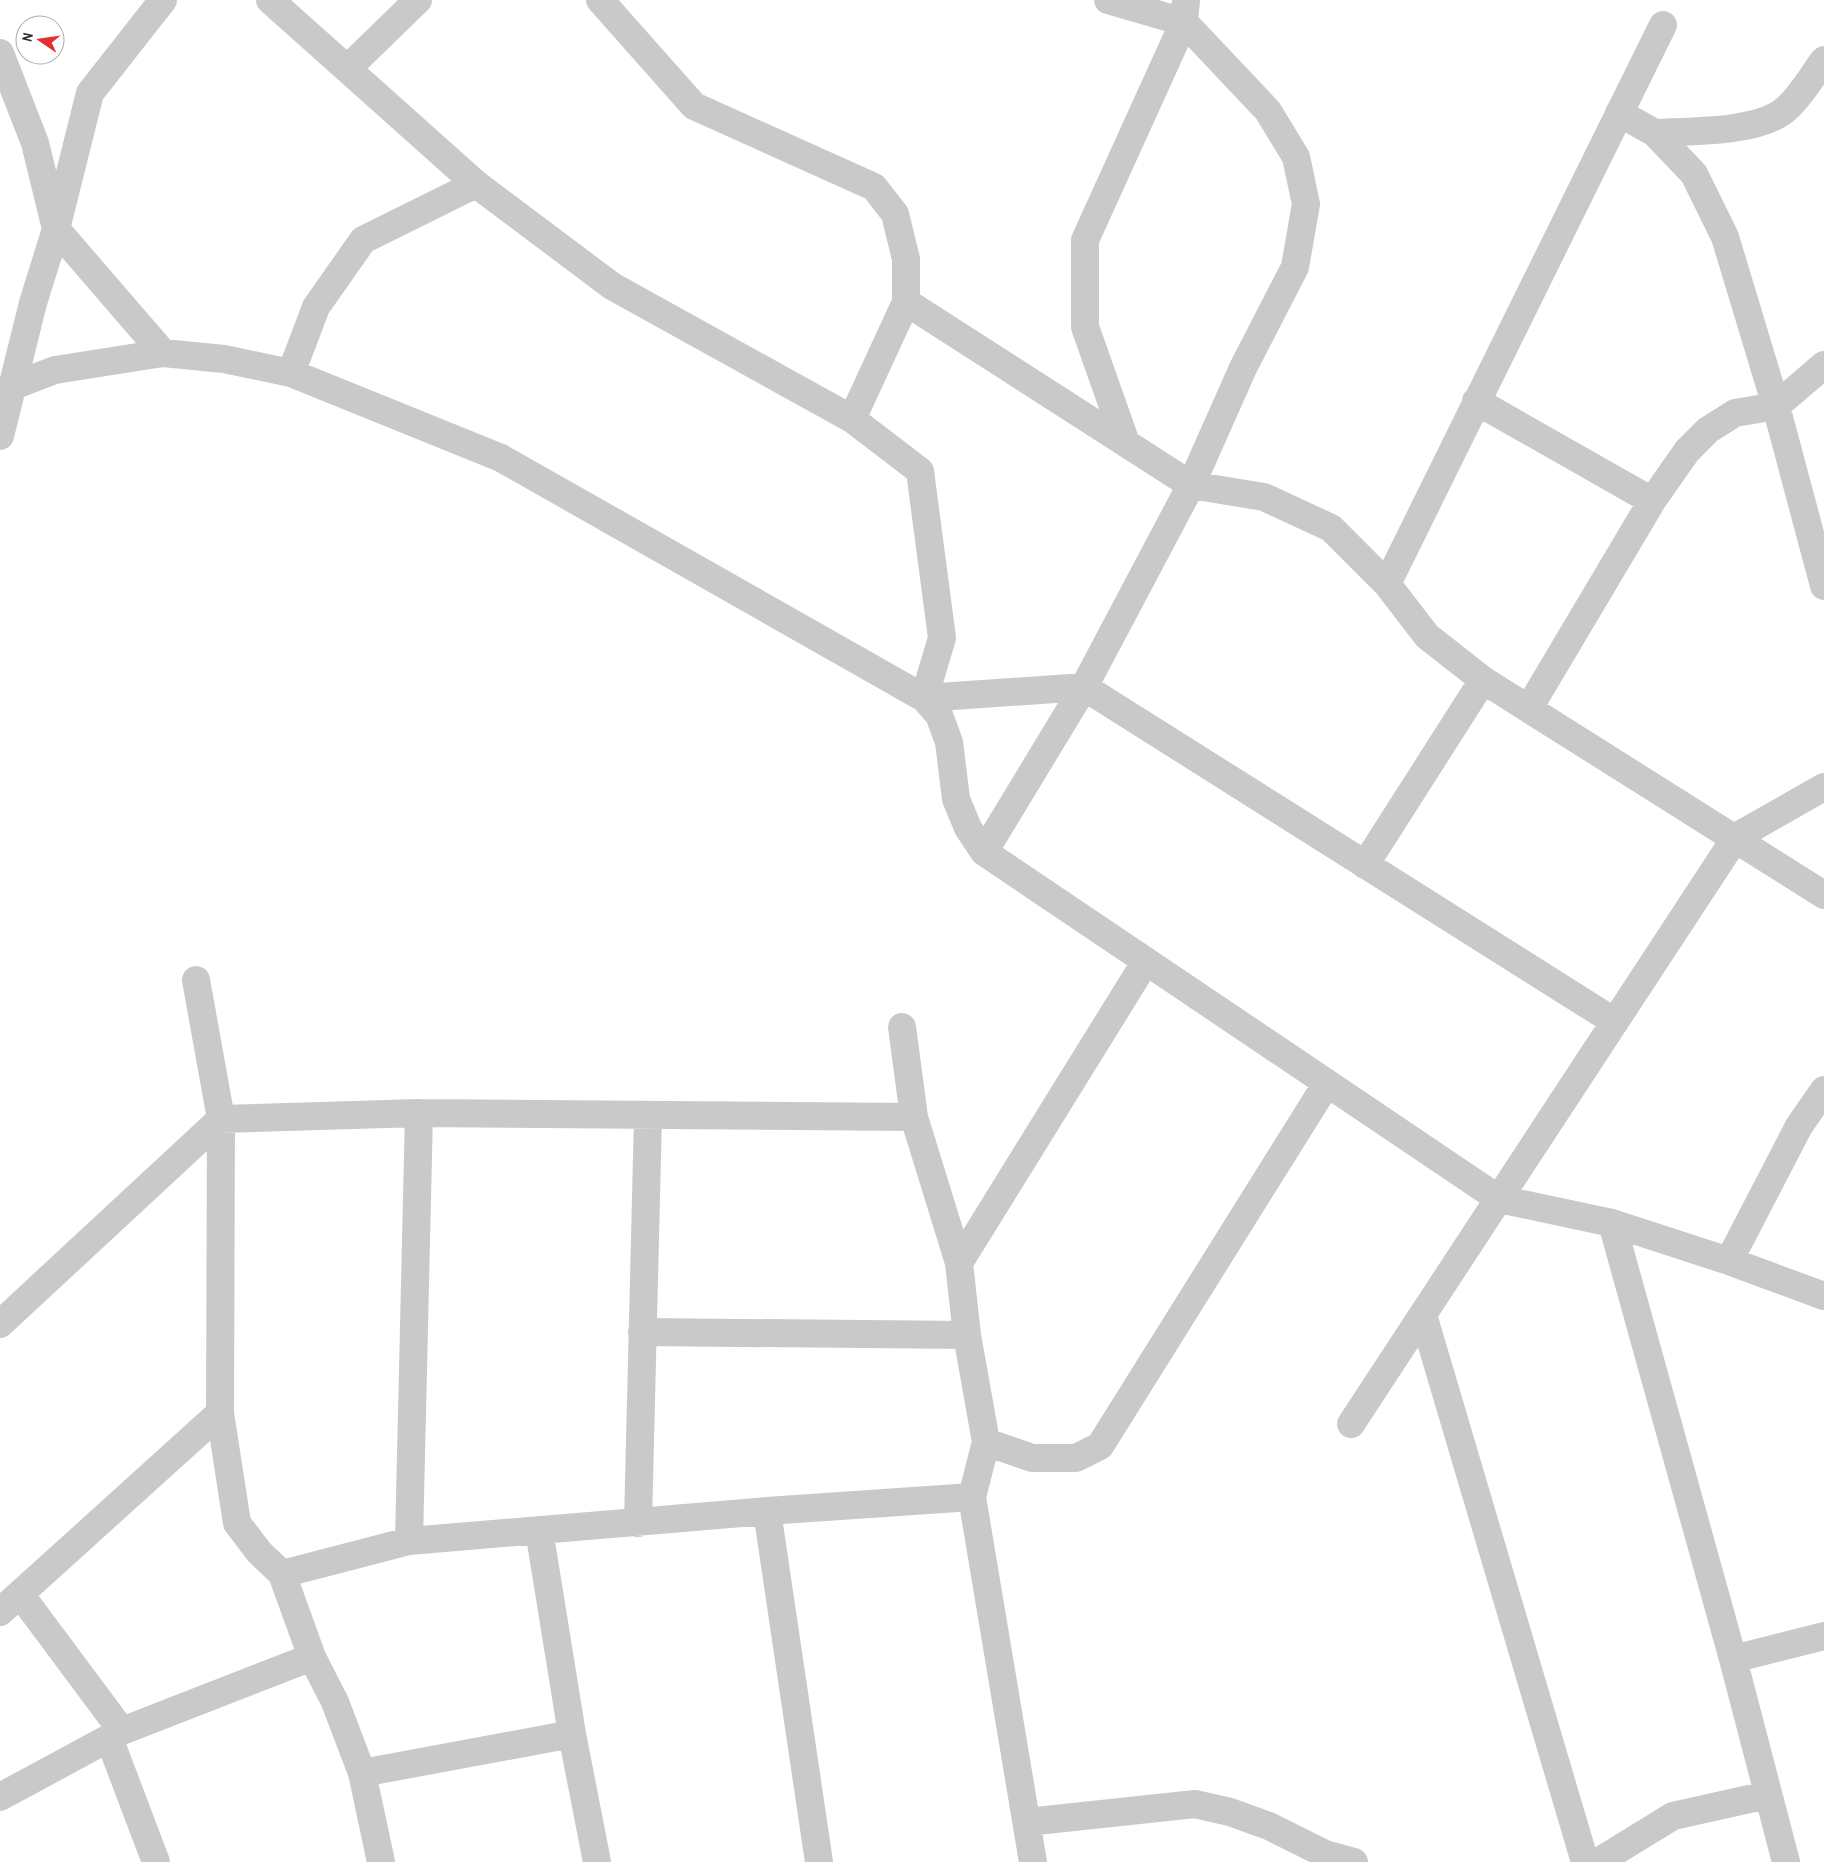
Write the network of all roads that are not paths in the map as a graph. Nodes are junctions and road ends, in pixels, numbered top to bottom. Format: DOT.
graph roads {
  1 [pos="163,0"];
  2 [pos="270,0"];
  3 [pos="418,0"];
  4 [pos="600,0"];
  5 [pos="1108,0"];
  6 [pos="1185,11"];
  7 [pos="1663,25"];
  8 [pos="0,53"];
  9 [pos="1824,60"];
  10 [pos="347,69"];
  11 [pos="1619,113"];
  12 [pos="1655,133"];
  13 [pos="476,184"];
  14 [pos="56,229"];
  15 [pos="906,302"];
  16 [pos="163,353"];
  17 [pos="1824,365"];
  18 [pos="292,373"];
  19 [pos="7,388"];
  20 [pos="1476,401"];
  21 [pos="1776,406"];
  22 [pos="852,419"];
  23 [pos="0,436"];
  24 [pos="1126,443"];
  25 [pos="1191,485"];
  26 [pos="1652,501"];
  27 [pos="1817,534"];
  28 [pos="1387,584"];
  29 [pos="1824,586"];
  30 [pos="1483,680"];
  31 [pos="1084,687"];
  32 [pos="924,698"];
  33 [pos="1528,708"];
  34 [pos="1824,787"];
  35 [pos="1736,837"];
  36 [pos="984,852"];
  37 [pos="1365,864"];
  38 [pos="1824,894"];
  39 [pos="1146,961"];
  40 [pos="196,980"];
  41 [pos="1615,1022"];
  42 [pos="902,1027"];
  43 [pos="1327,1083"];
  44 [pos="1824,1090"];
  45 [pos="419,1113"];
  46 [pos="648,1116"];
  47 [pos="914,1116"];
  48 [pos="221,1119"];
  49 [pos="1499,1199"];
  50 [pos="1612,1223"];
  51 [pos="1729,1261"];
  52 [pos="959,1263"];
  53 [pos="1824,1296"];
  54 [pos="1423,1315"];
  55 [pos="0,1324"];
  56 [pos="642,1332"];
  57 [pos="967,1335"];
  58 [pos="220,1413"];
  59 [pos="1351,1424"];
  60 [pos="986,1442"];
  61 [pos="972,1497"];
  62 [pos="767,1511"];
  63 [pos="638,1523"];
  64 [pos="539,1530"];
  65 [pos="409,1541"];
  66 [pos="282,1574"];
  67 [pos="20,1594"];
  68 [pos="0,1612"];
  69 [pos="1824,1636"];
  70 [pos="312,1657"];
  71 [pos="1733,1659"];
  72 [pos="116,1734"];
  73 [pos="572,1734"];
  74 [pos="362,1773"];
  75 [pos="1767,1795"];
  76 [pos="0,1797"];
  77 [pos="1027,1822"];
  78 [pos="156,1862"];
  79 [pos="381,1862"];
  80 [pos="597,1862"];
  81 [pos="819,1862"];
  82 [pos="1033,1862"];
  83 [pos="1354,1862"];
  84 [pos="1585,1862"];
  85 [pos="1598,1862"];
  86 [pos="1786,1862"];
  1 -- 14 [label="street"];
  2 -- 10 [label="street"];
  3 -- 10 [label="street"];
  4 -- 15 [label="street"];
  5 -- 6 [label="street"];
  6 -- 24 [label="street"];
  6 -- 25 [label="street"];
  7 -- 11 [label="street"];
  8 -- 14 [label="street"];
  9 -- 12 [label="street"];
  10 -- 13 [label="street"];
  11 -- 12 [label="street"];
  11 -- 20 [label="street"];
  12 -- 21 [label="street"];
  13 -- 18 [label="street"];
  13 -- 22 [label="street"];
  14 -- 16 [label="street"];
  14 -- 19 [label="street"];
  15 -- 22 [label="street"];
  15 -- 24 [label="street"];
  16 -- 18 [label="street"];
  16 -- 19 [label="street"];
  17 -- 21 [label="street"];
  18 -- 32 [label="street"];
  19 -- 23 [label="street"];
  20 -- 26 [label="street"];
  20 -- 28 [label="street"];
  21 -- 26 [label="street"];
  21 -- 27 [label="street"];
  22 -- 32 [label="street"];
  24 -- 25 [label="street"];
  25 -- 28 [label="street"];
  25 -- 31 [label="street"];
  26 -- 33 [label="street"];
  27 -- 29 [label="street"];
  28 -- 30 [label="street"];
  30 -- 33 [label="street"];
  30 -- 37 [label="street"];
  31 -- 32 [label="street"];
  31 -- 36 [label="street"];
  31 -- 37 [label="street"];
  32 -- 36 [label="street"];
  33 -- 35 [label="street"];
  34 -- 35 [label="street"];
  35 -- 38 [label="street"];
  35 -- 41 [label="street"];
  36 -- 39 [label="street"];
  37 -- 41 [label="street"];
  39 -- 43 [label="street"];
  39 -- 52 [label="street"];
  40 -- 48 [label="street"];
  41 -- 49 [label="street"];
  42 -- 47 [label="street"];
  43 -- 49 [label="street"];
  43 -- 60 [label="street"];
  44 -- 51 [label="street"];
  45 -- 46 [label="street"];
  45 -- 48 [label="street"];
  45 -- 65 [label="street"];
  46 -- 47 [label="street"];
  46 -- 56 [label="street"];
  47 -- 52 [label="street"];
  48 -- 55 [label="street"];
  48 -- 58 [label="street"];
  49 -- 50 [label="street"];
  49 -- 54 [label="street"];
  50 -- 51 [label="street"];
  50 -- 71 [label="street"];
  51 -- 53 [label="street"];
  52 -- 57 [label="street"];
  54 -- 59 [label="street"];
  54 -- 84 [label="street"];
  56 -- 57 [label="street"];
  56 -- 63 [label="street"];
  57 -- 60 [label="street"];
  58 -- 66 [label="street"];
  58 -- 67 [label="street"];
  60 -- 61 [label="street"];
  61 -- 62 [label="street"];
  61 -- 77 [label="street"];
  62 -- 63 [label="street"];
  62 -- 81 [label="street"];
  63 -- 64 [label="street"];
  64 -- 65 [label="street"];
  64 -- 73 [label="street"];
  65 -- 66 [label="street"];
  66 -- 70 [label="street"];
  67 -- 68 [label="street"];
  67 -- 72 [label="street"];
  69 -- 71 [label="street"];
  70 -- 72 [label="street"];
  70 -- 74 [label="street"];
  71 -- 75 [label="street"];
  72 -- 76 [label="street"];
  72 -- 78 [label="street"];
  73 -- 74 [label="street"];
  73 -- 80 [label="street"];
  74 -- 79 [label="street"];
  75 -- 85 [label="street"];
  75 -- 86 [label="street"];
  77 -- 82 [label="street"];
  77 -- 83 [label="street"];
}
